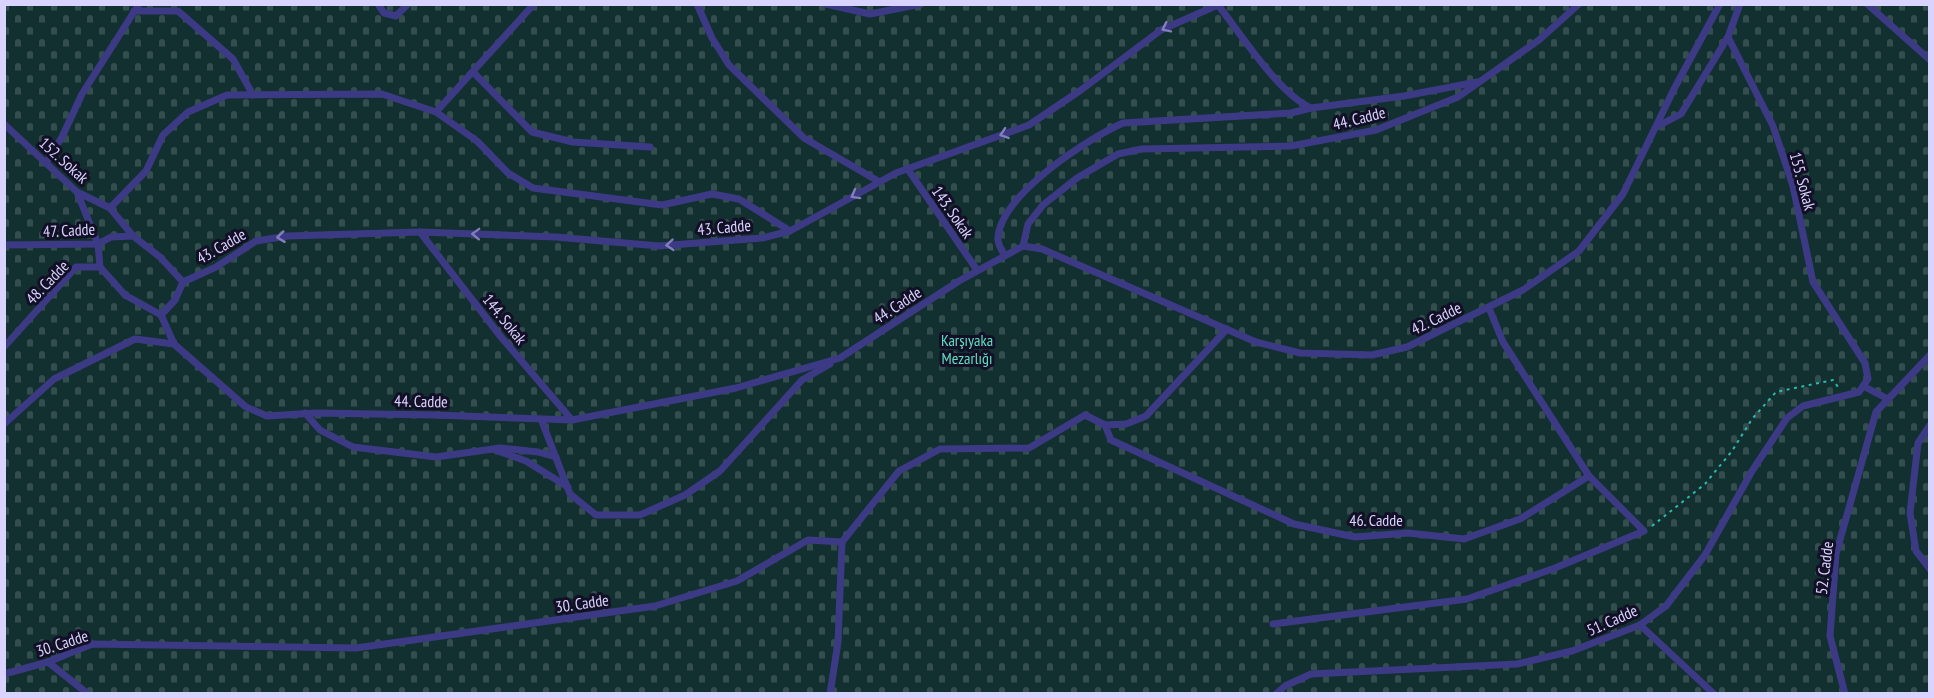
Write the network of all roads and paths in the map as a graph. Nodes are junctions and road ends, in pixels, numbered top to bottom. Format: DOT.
graph roads {
  1 [pos="378,4"];
  2 [pos="408,4"];
  3 [pos="534,4"];
  4 [pos="697,4"];
  5 [pos="826,4"];
  6 [pos="921,4"];
  7 [pos="1579,4"];
  8 [pos="1720,4"];
  9 [pos="1740,4"];
  10 [pos="1867,4"];
  11 [pos="1219,5"];
  12 [pos="137,8"];
  13 [pos="180,8"];
  14 [pos="1728,38"];
  15 [pos="1929,60"];
  16 [pos="473,72"];
  17 [pos="1483,81"];
  18 [pos="253,95"];
  19 [pos="1311,108"];
  20 [pos="436,112"];
  21 [pos="4,124"];
  22 [pos="1655,128"];
  23 [pos="650,147"];
  24 [pos="46,163"];
  25 [pos="907,168"];
  26 [pos="878,181"];
  27 [pos="77,192"];
  28 [pos="110,208"];
  29 [pos="790,231"];
  30 [pos="420,232"];
  31 [pos="133,236"];
  32 [pos="98,244"];
  33 [pos="4,245"];
  34 [pos="1023,246"];
  35 [pos="1004,254"];
  36 [pos="100,267"];
  37 [pos="977,270"];
  38 [pos="183,282"];
  39 [pos="1489,308"];
  40 [pos="161,315"];
  41 [pos="1227,329"];
  42 [pos="174,344"];
  43 [pos="4,347"];
  44 [pos="1929,355"];
  45 [pos="840,358"];
  46 [pos="1863,386"];
  47 [pos="1844,396"];
  48 [pos="1888,399"];
  49 [pos="305,413"];
  50 [pos="541,419"];
  51 [pos="572,420"];
  52 [pos="4,424"];
  53 [pos="1105,425"];
  54 [pos="1929,425"];
  55 [pos="492,449"];
  56 [pos="556,457"];
  57 [pos="1589,476"];
  58 [pos="568,487"];
  59 [pos="1644,531"];
  60 [pos="842,542"];
  61 [pos="1929,569"];
  62 [pos="1273,624"];
  63 [pos="1640,625"];
  64 [pos="48,662"];
  65 [pos="4,674"];
  66 [pos="88,693"];
  67 [pos="830,693"];
  68 [pos="1276,693"];
  69 [pos="1714,693"];
  70 [pos="1845,693"];
  1 -- 2 [label="lane"];
  3 -- 16 [label="lane"];
  4 -- 26 [label="lane"];
  5 -- 6 [label="lane"];
  7 -- 17 [label="lane, 44. Cadde"];
  8 -- 22 [label="lane, 42. Cadde"];
  9 -- 14 [label="lane"];
  10 -- 15 [label="lane"];
  11 -- 19 [label="lane"];
  11 -- 25 [label="lane, 43. Cadde, one-way"];
  12 -- 13 [label="lane"];
  12 -- 24 [label="lane"];
  13 -- 18 [label="lane"];
  14 -- 22 [label="lane"];
  14 -- 46 [label="lane, 155. Sokak"];
  16 -- 20 [label="lane"];
  16 -- 23 [label="lane"];
  17 -- 19 [label="lane"];
  17 -- 34 [label="lane, 44. Cadde"];
  18 -- 20 [label="lane"];
  18 -- 28 [label="lane"];
  19 -- 35 [label="lane"];
  20 -- 29 [label="lane"];
  21 -- 24 [label="lane, 152. Sokak"];
  22 -- 39 [label="lane, 42. Cadde"];
  24 -- 27 [label="lane, 152. Sokak"];
  25 -- 26 [label="lane, 43. Cadde"];
  25 -- 37 [label="lane, 143. Sokak"];
  26 -- 29 [label="lane, 43. Cadde, one-way"];
  27 -- 28 [label="lane, 152. Sokak"];
  27 -- 32 [label="lane"];
  28 -- 31 [label="lane, 152. Sokak"];
  29 -- 30 [label="lane, 43. Cadde, one-way"];
  30 -- 38 [label="lane, 43. Cadde, one-way"];
  30 -- 51 [label="lane, 144. Sokak"];
  31 -- 32 [label="lane, 47. Cadde"];
  31 -- 38 [label="lane, 43. Cadde"];
  32 -- 33 [label="lane, 47. Cadde"];
  32 -- 36 [label="lane"];
  34 -- 35 [label="lane, 44. Cadde"];
  34 -- 41 [label="lane, 42. Cadde"];
  35 -- 37 [label="lane, 44. Cadde"];
  36 -- 40 [label="lane"];
  36 -- 43 [label="lane, 48. Cadde"];
  37 -- 45 [label="lane, 44. Cadde"];
  38 -- 40 [label="lane, 43. Cadde"];
  39 -- 41 [label="lane, 42. Cadde"];
  39 -- 57 [label="lane"];
  40 -- 42 [label="lane"];
  41 -- 53 [label="lane"];
  42 -- 49 [label="lane, 44. Cadde"];
  42 -- 52 [label="lane"];
  44 -- 48 [label="lane"];
  45 -- 51 [label="lane, 44. Cadde"];
  45 -- 58 [label="lane"];
  46 -- 47 [label="lane, 51. Cadde"];
  46 -- 48 [label="lane"];
  47 -- 59 [label="path"];
  47 -- 63 [label="lane, 51. Cadde"];
  48 -- 70 [label="lane, 52. Cadde"];
  49 -- 50 [label="lane, 44. Cadde"];
  49 -- 55 [label="lane"];
  50 -- 51 [label="lane, 44. Cadde"];
  50 -- 56 [label="lane"];
  53 -- 57 [label="lane, 46. Cadde"];
  53 -- 60 [label="lane"];
  54 -- 61 [label="lane"];
  55 -- 56 [label="lane"];
  55 -- 58 [label="lane"];
  56 -- 58 [label="lane"];
  57 -- 59 [label="lane"];
  59 -- 62 [label="lane"];
  60 -- 64 [label="lane, 30. Cadde"];
  60 -- 67 [label="lane"];
  63 -- 68 [label="lane, 51. Cadde"];
  63 -- 69 [label="lane"];
  64 -- 65 [label="lane, 30. Cadde"];
  64 -- 66 [label="lane"];
}
